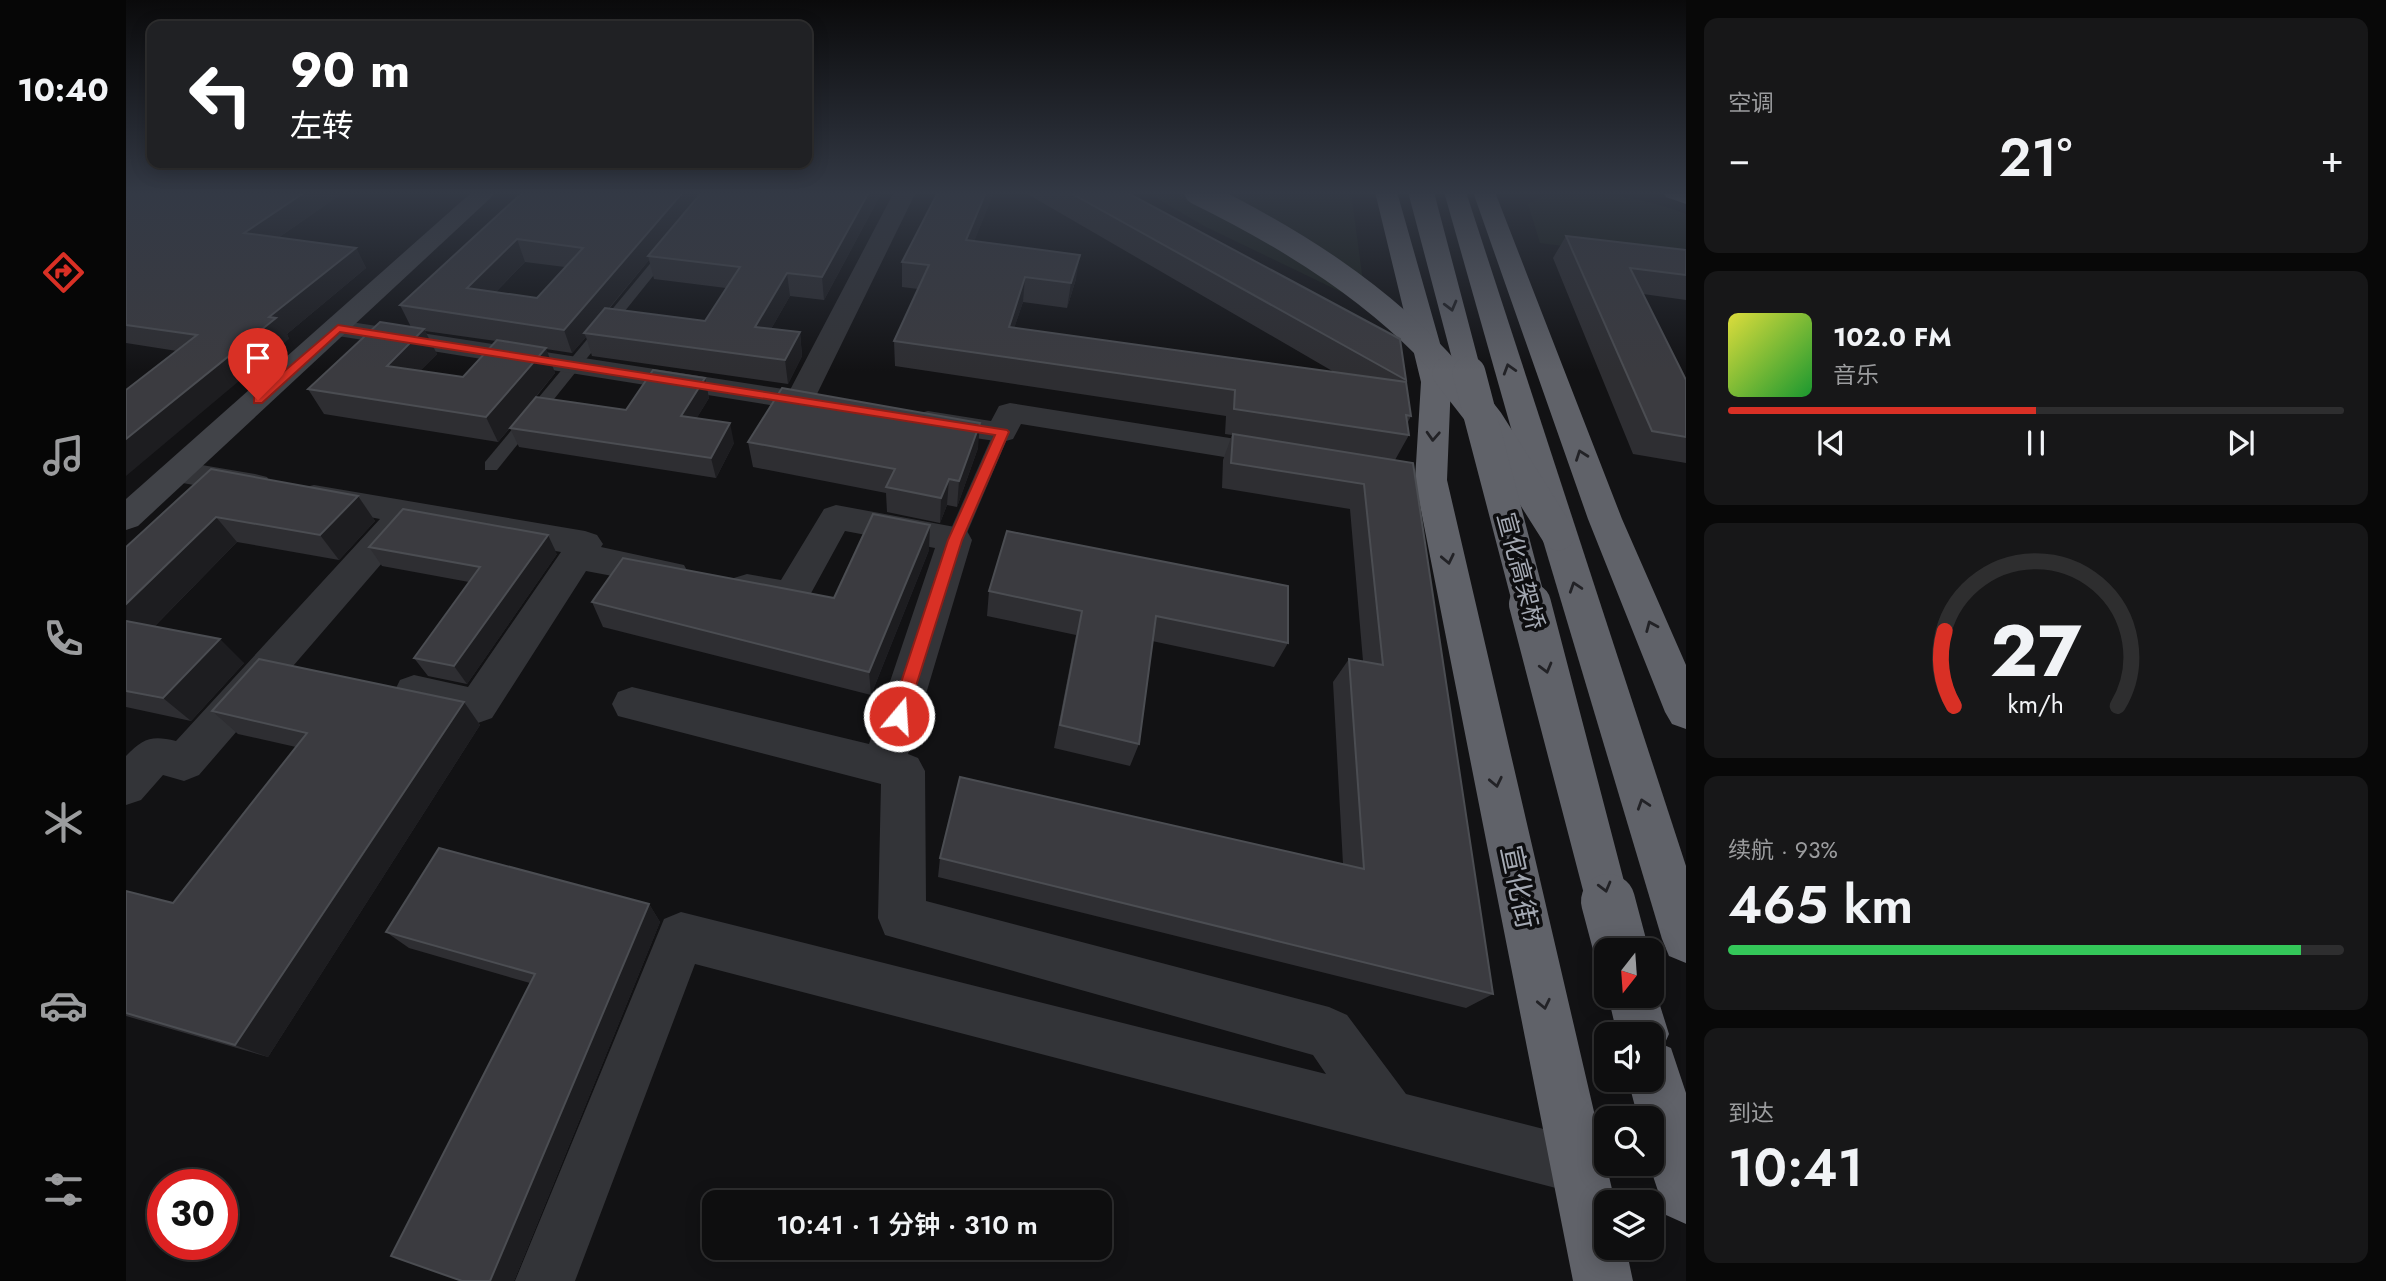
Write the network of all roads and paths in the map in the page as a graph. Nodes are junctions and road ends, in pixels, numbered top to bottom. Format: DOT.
graph roads {
  1 [pos="421,252"];
  2 [pos="666,252"];
  3 [pos="875,252"];
  4 [pos="1307,252"];
  5 [pos="1402,252"];
  6 [pos="1437,252"];
  7 [pos="1473,252"];
  8 [pos="1513,252"];
  9 [pos="1356,318"];
  10 [pos="338,328"];
  11 [pos="573,365"];
  12 [pos="1436,382"];
  13 [pos="799,401"];
  14 [pos="853,409"];
  15 [pos="894,415"];
  16 [pos="1002,432"];
  17 [pos="1309,460"];
  18 [pos="491,466"];
  19 [pos="178,472"];
  20 [pos="406,512"];
  21 [pos="126,518"];
  22 [pos="1558,534"];
  23 [pos="955,540"];
  24 [pos="578,556"];
  25 [pos="274,663"];
  26 [pos="314,671"];
  27 [pos="382,686"];
  28 [pos="1682,693"];
  29 [pos="632,704"];
  30 [pos="140,751"];
  31 [pos="883,766"];
  32 [pos="126,786"];
  33 [pos="1618,938"];
  34 [pos="1686,939"];
  35 [pos="1659,1092"];
  36 [pos="1390,1118"];
  37 [pos="1579,1166"];
  38 [pos="1686,1195"];
  39 [pos="545,1281"];
  40 [pos="1603,1281"];
  1 -- 10 [label="street"];
  2 -- 11 [label="lane"];
  3 -- 13 [label="street"];
  4 -- 22 [label="highway, bridge"];
  5 -- 12 [label="highway, 宣化街"];
  6 -- 33 [label="highway, 宣化高架桥, one-way, bridge"];
  22 -- 7 [label="highway, 宣化高架桥, one-way, bridge"];
  28 -- 8 [label="highway, one-way"];
  9 -- 12 [label="highway"];
  10 -- 11 [label="street"];
  10 -- 19 [label="street"];
  11 -- 13 [label="street"];
  11 -- 18 [label="lane"];
  12 -- 37 [label="highway, 宣化街, one-way"];
  13 -- 14 [label="street"];
  15 -- 16 [label="street"];
  16 -- 17 [label="street"];
  16 -- 23 [label="lane"];
  19 -- 20 [label="street"];
  19 -- 21 [label="street"];
  20 -- 24 [label="street"];
  20 -- 25 [label="street"];
  34 -- 22 [label="highway, 宣化高架桥, one-way"];
  23 -- 24 [label="street"];
  23 -- 31 [label="street"];
  24 -- 27 [label="street"];
  25 -- 26 [label="street"];
  25 -- 30 [label="street"];
  29 -- 31 [label="street"];
  30 -- 32 [label="street"];
  31 -- 36 [label="street"];
  35 -- 38 [label="highway"];
  36 -- 37 [label="street"];
  36 -- 39 [label="street"];
  37 -- 40 [label="highway, 宣化街"];
}
